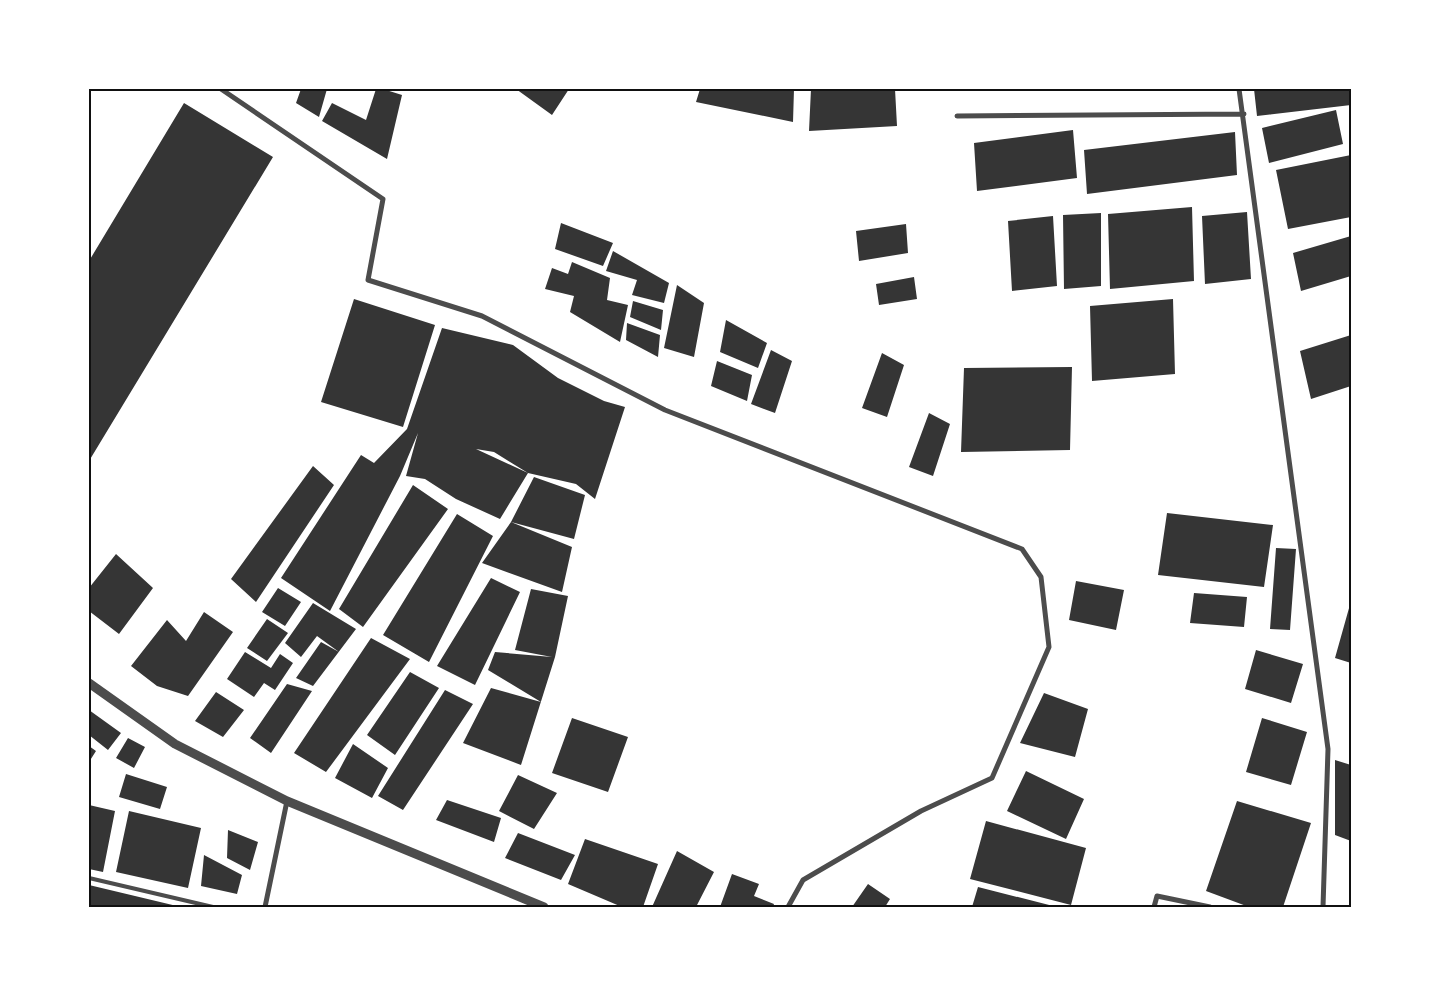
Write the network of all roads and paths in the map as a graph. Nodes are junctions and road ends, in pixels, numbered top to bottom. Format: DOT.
graph roads {
  1 [pos="221,89"];
  2 [pos="1240,89"];
  3 [pos="1244,114"];
  4 [pos="957,116"];
  5 [pos="89,684"];
  6 [pos="287,801"];
  7 [pos="89,878"];
  8 [pos="213,907"];
  9 [pos="266,907"];
  10 [pos="544,907"];
  11 [pos="788,907"];
  12 [pos="1154,907"];
  13 [pos="1210,907"];
  14 [pos="1323,907"];
  1 -- 11 [label="street"];
  2 -- 3 [label="street"];
  3 -- 4 [label="street"];
  3 -- 14 [label="street"];
  5 -- 6 [label="street"];
  6 -- 9 [label="street"];
  6 -- 10 [label="street"];
  7 -- 8 [label="lane"];
  12 -- 13 [label="street"];
}
